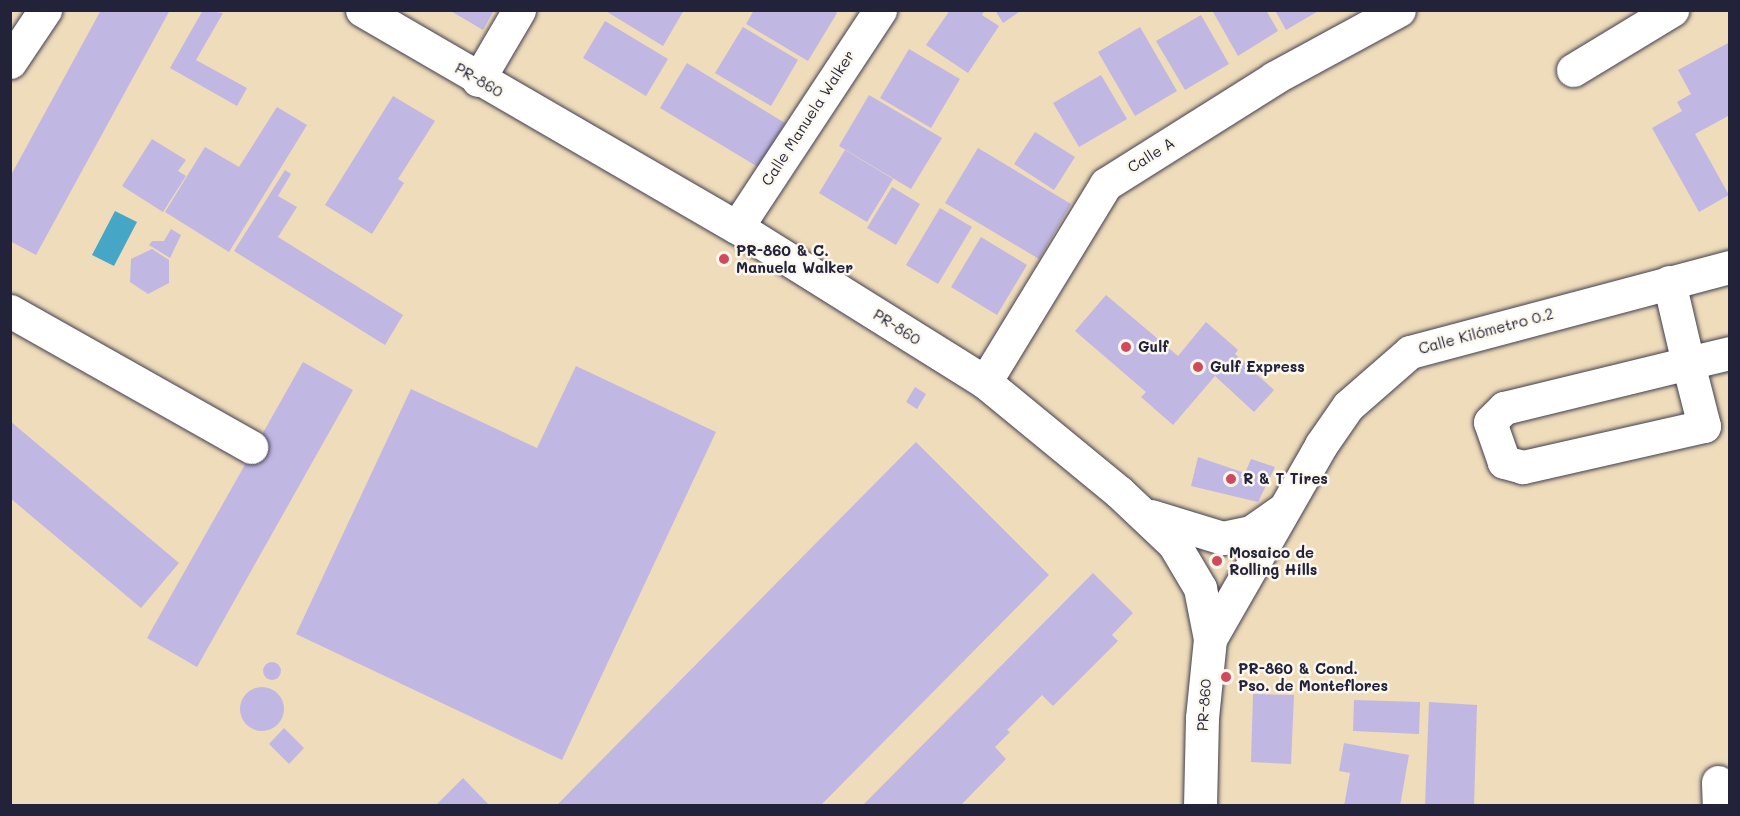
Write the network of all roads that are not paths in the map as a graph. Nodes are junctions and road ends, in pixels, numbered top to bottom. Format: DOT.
graph roads {
  1 [pos="45,10"];
  2 [pos="362,10"];
  3 [pos="519,10"];
  4 [pos="880,10"];
  5 [pos="1399,10"];
  6 [pos="1672,10"];
  7 [pos="10,62"];
  8 [pos="1574,70"];
  9 [pos="478,80"];
  10 [pos="738,227"];
  11 [pos="1730,267"];
  12 [pos="1669,282"];
  13 [pos="10,311"];
  14 [pos="1730,353"];
  15 [pos="1688,363"];
  16 [pos="985,382"];
  17 [pos="251,447"];
  18 [pos="1285,509"];
  19 [pos="1140,513"];
  20 [pos="1210,639"];
  21 [pos="1200,806"];
  1 -- 7 [label="street"];
  2 -- 9 [label="street, PR-860 / PR-860"];
  3 -- 9 [label="street"];
  4 -- 10 [label="street, Calle Manuela Walker"];
  5 -- 16 [label="street, Calle A"];
  6 -- 8 [label="street"];
  9 -- 10 [label="street, PR-860 / PR-860"];
  10 -- 16 [label="street, PR-860 / PR-860"];
  11 -- 12 [label="street, Calle Kilómetro 0.2"];
  12 -- 15 [label="street"];
  12 -- 18 [label="street, Calle Kilómetro 0.2"];
  13 -- 17 [label="street"];
  14 -- 15 [label="street"];
  15 -- 15 [label="street"];
  16 -- 19 [label="street, PR-860 / PR-860"];
  18 -- 19 [label="street"];
  18 -- 20 [label="street, Calle Kilómetro 0.2"];
  19 -- 20 [label="street, PR-860 / PR-860"];
  20 -- 21 [label="street, PR-860 / PR-860"];
}
